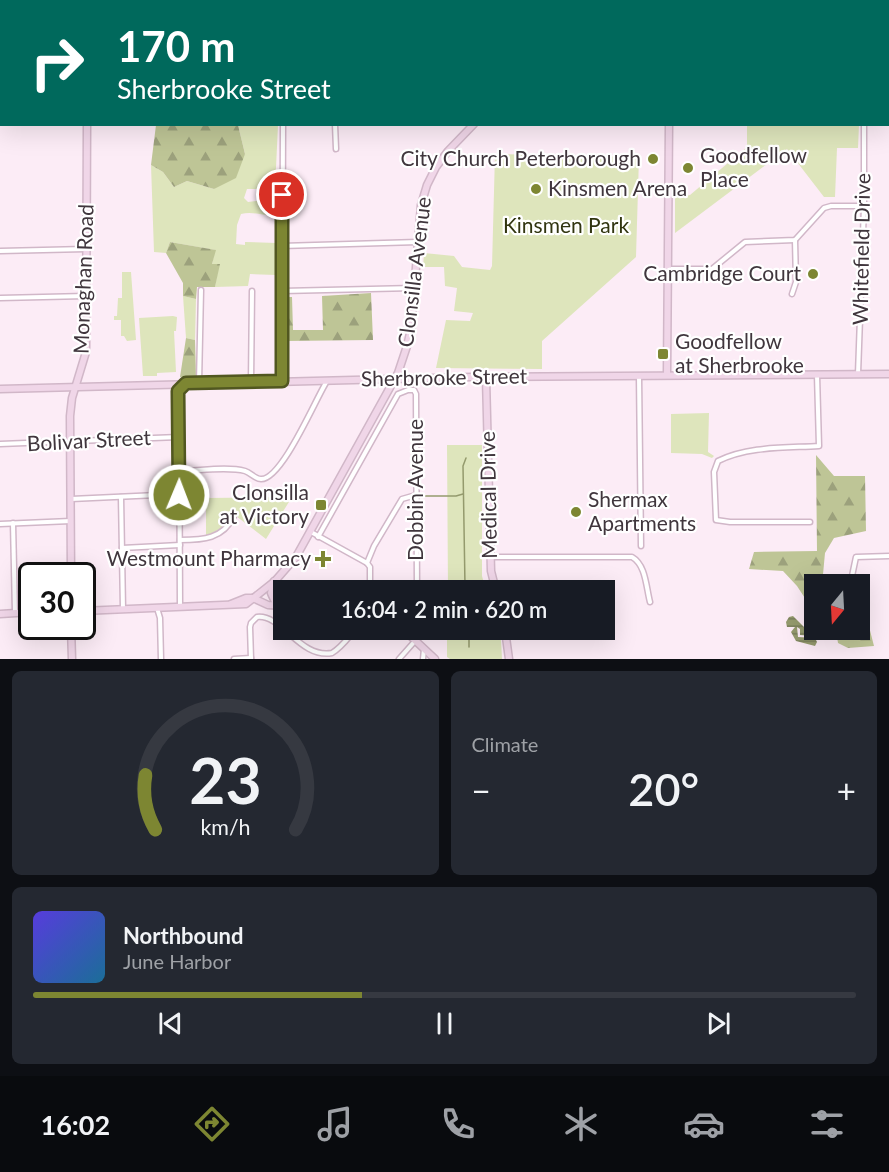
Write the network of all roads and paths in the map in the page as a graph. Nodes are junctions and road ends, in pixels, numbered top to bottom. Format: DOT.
graph roads {
  1 [pos="87,126"];
  2 [pos="283,126"];
  3 [pos="335,126"];
  4 [pos="472,126"];
  5 [pos="669,126"];
  6 [pos="864,126"];
  7 [pos="336,149"];
  8 [pos="864,207"];
  9 [pos="795,240"];
  10 [pos="418,243"];
  11 [pos="281,246"];
  12 [pos="86,249"];
  13 [pos="0,251"];
  14 [pos="667,269"];
  15 [pos="414,288"];
  16 [pos="201,290"];
  17 [pos="252,291"];
  18 [pos="282,291"];
  19 [pos="792,294"];
  20 [pos="86,296"];
  21 [pos="0,298"];
  22 [pos="817,374"];
  23 [pos="858,374"];
  24 [pos="889,374"];
  25 [pos="667,375"];
  26 [pos="639,376"];
  27 [pos="488,378"];
  28 [pos="395,379"];
  29 [pos="327,380"];
  30 [pos="282,381"];
  31 [pos="251,382"];
  32 [pos="186,383"];
  33 [pos="199,383"];
  34 [pos="165,384"];
  35 [pos="75,386"];
  36 [pos="0,388"];
  37 [pos="178,391"];
  38 [pos="179,436"];
  39 [pos="70,442"];
  40 [pos="0,444"];
  41 [pos="180,471"];
  42 [pos="179,495"];
  43 [pos="416,495"];
  44 [pos="121,497"];
  45 [pos="70,499"];
  46 [pos="234,516"];
  47 [pos="71,521"];
  48 [pos="810,522"];
  49 [pos="0,524"];
  50 [pos="13,524"];
  51 [pos="311,532"];
  52 [pos="318,537"];
  53 [pos="180,543"];
  54 [pos="641,546"];
  55 [pos="122,548"];
  56 [pos="889,556"];
  57 [pos="491,557"];
  58 [pos="71,562"];
  59 [pos="367,563"];
  60 [pos="852,574"];
  61 [pos="275,580"];
  62 [pos="370,580"];
  63 [pos="417,580"];
  64 [pos="493,580"];
  65 [pos="273,582"];
  66 [pos="253,598"];
  67 [pos="650,602"];
  68 [pos="273,605"];
  69 [pos="180,607"];
  70 [pos="157,608"];
  71 [pos="165,608"];
  72 [pos="123,609"];
  73 [pos="96,610"];
  74 [pos="15,613"];
  75 [pos="18,613"];
  76 [pos="0,614"];
  77 [pos="160,618"];
  78 [pos="273,624"];
  79 [pos="71,640"];
  80 [pos="290,640"];
  81 [pos="345,640"];
  82 [pos="506,640"];
  83 [pos="416,641"];
  84 [pos="424,650"];
  85 [pos="72,659"];
  86 [pos="161,659"];
  87 [pos="234,659"];
  88 [pos="251,659"];
  89 [pos="399,659"];
  90 [pos="423,659"];
  91 [pos="435,659"];
  92 [pos="509,659"];
  1 -- 12 [label="main road, Monaghan Road"];
  2 -- 11 [label="street"];
  3 -- 7 [label="street"];
  4 -- 10 [label="main road, Clonsilla Avenue"];
  5 -- 14 [label="main road"];
  6 -- 8 [label="street, Whitefield Drive"];
  8 -- 9 [label="street"];
  8 -- 23 [label="street, Whitefield Drive"];
  9 -- 14 [label="street"];
  9 -- 19 [label="street"];
  10 -- 11 [label="street"];
  10 -- 15 [label="main road, Clonsilla Avenue"];
  11 -- 18 [label="street"];
  12 -- 13 [label="street"];
  12 -- 20 [label="main road, Monaghan Road"];
  14 -- 25 [label="main road"];
  15 -- 18 [label="street"];
  15 -- 28 [label="main road, Clonsilla Avenue"];
  16 -- 33 [label="street"];
  17 -- 31 [label="street"];
  18 -- 30 [label="street"];
  20 -- 21 [label="street"];
  20 -- 35 [label="main road, Monaghan Road"];
  22 -- 23 [label="main road, Sherbrooke Street"];
  22 -- 25 [label="main road, Sherbrooke Street"];
  22 -- 48 [label="street"];
  23 -- 24 [label="main road, Sherbrooke Street"];
  25 -- 26 [label="main road, Sherbrooke Street"];
  26 -- 27 [label="main road, Sherbrooke Street"];
  26 -- 54 [label="street"];
  27 -- 28 [label="main road, Sherbrooke Street"];
  27 -- 57 [label="main road, Medical Drive"];
  28 -- 29 [label="main road, Sherbrooke Street"];
  28 -- 51 [label="main road, Clonsilla Avenue"];
  29 -- 30 [label="main road, Sherbrooke Street"];
  29 -- 41 [label="street"];
  30 -- 31 [label="main road, Sherbrooke Street"];
  31 -- 33 [label="main road, Sherbrooke Street"];
  32 -- 33 [label="main road, Sherbrooke Street"];
  32 -- 34 [label="main road, Sherbrooke Street"];
  32 -- 37 [label="street"];
  34 -- 35 [label="main road, Sherbrooke Street"];
  34 -- 37 [label="street"];
  35 -- 36 [label="main road, Sherbrooke Street"];
  35 -- 39 [label="main road, Monaghan Road"];
  37 -- 38 [label="street"];
  38 -- 39 [label="street, Bolivar Street"];
  38 -- 41 [label="street"];
  39 -- 40 [label="street, Bolivar Street"];
  39 -- 45 [label="main road, Monaghan Road"];
  41 -- 42 [label="street"];
  42 -- 44 [label="street"];
  42 -- 53 [label="street"];
  43 -- 52 [label="street, Dobbin Avenue"];
  43 -- 59 [label="street"];
  43 -- 63 [label="street, Dobbin Avenue"];
  44 -- 45 [label="street"];
  44 -- 55 [label="street"];
  45 -- 47 [label="main road, Monaghan Road"];
  46 -- 53 [label="street"];
  47 -- 50 [label="street"];
  47 -- 58 [label="main road, Monaghan Road"];
  49 -- 50 [label="street"];
  50 -- 74 [label="street"];
  51 -- 52 [label="street"];
  51 -- 61 [label="main road, Clonsilla Avenue"];
  52 -- 59 [label="street"];
  53 -- 55 [label="street"];
  53 -- 69 [label="street"];
  55 -- 72 [label="street"];
  56 -- 60 [label="street"];
  57 -- 64 [label="main road, Medical Drive"];
  57 -- 67 [label="street"];
  59 -- 62 [label="street"];
  65 -- 66 [label="main road, Clonsilla Avenue"];
  66 -- 68 [label="main road"];
  66 -- 69 [label="main road"];
  69 -- 71 [label="main road"];
  70 -- 71 [label="main road"];
  70 -- 72 [label="main road"];
  70 -- 77 [label="street"];
  71 -- 77 [label="street"];
  72 -- 73 [label="main road"];
  74 -- 75 [label="main road"];
  74 -- 76 [label="main road"];
  77 -- 86 [label="street"];
  78 -- 88 [label="street"];
  79 -- 85 [label="main road"];
  80 -- 81 [label="street"];
  82 -- 92 [label="main road"];
  83 -- 84 [label="main road"];
  83 -- 89 [label="street"];
  84 -- 90 [label="street"];
  84 -- 91 [label="main road"];
  87 -- 88 [label="street"];
}
